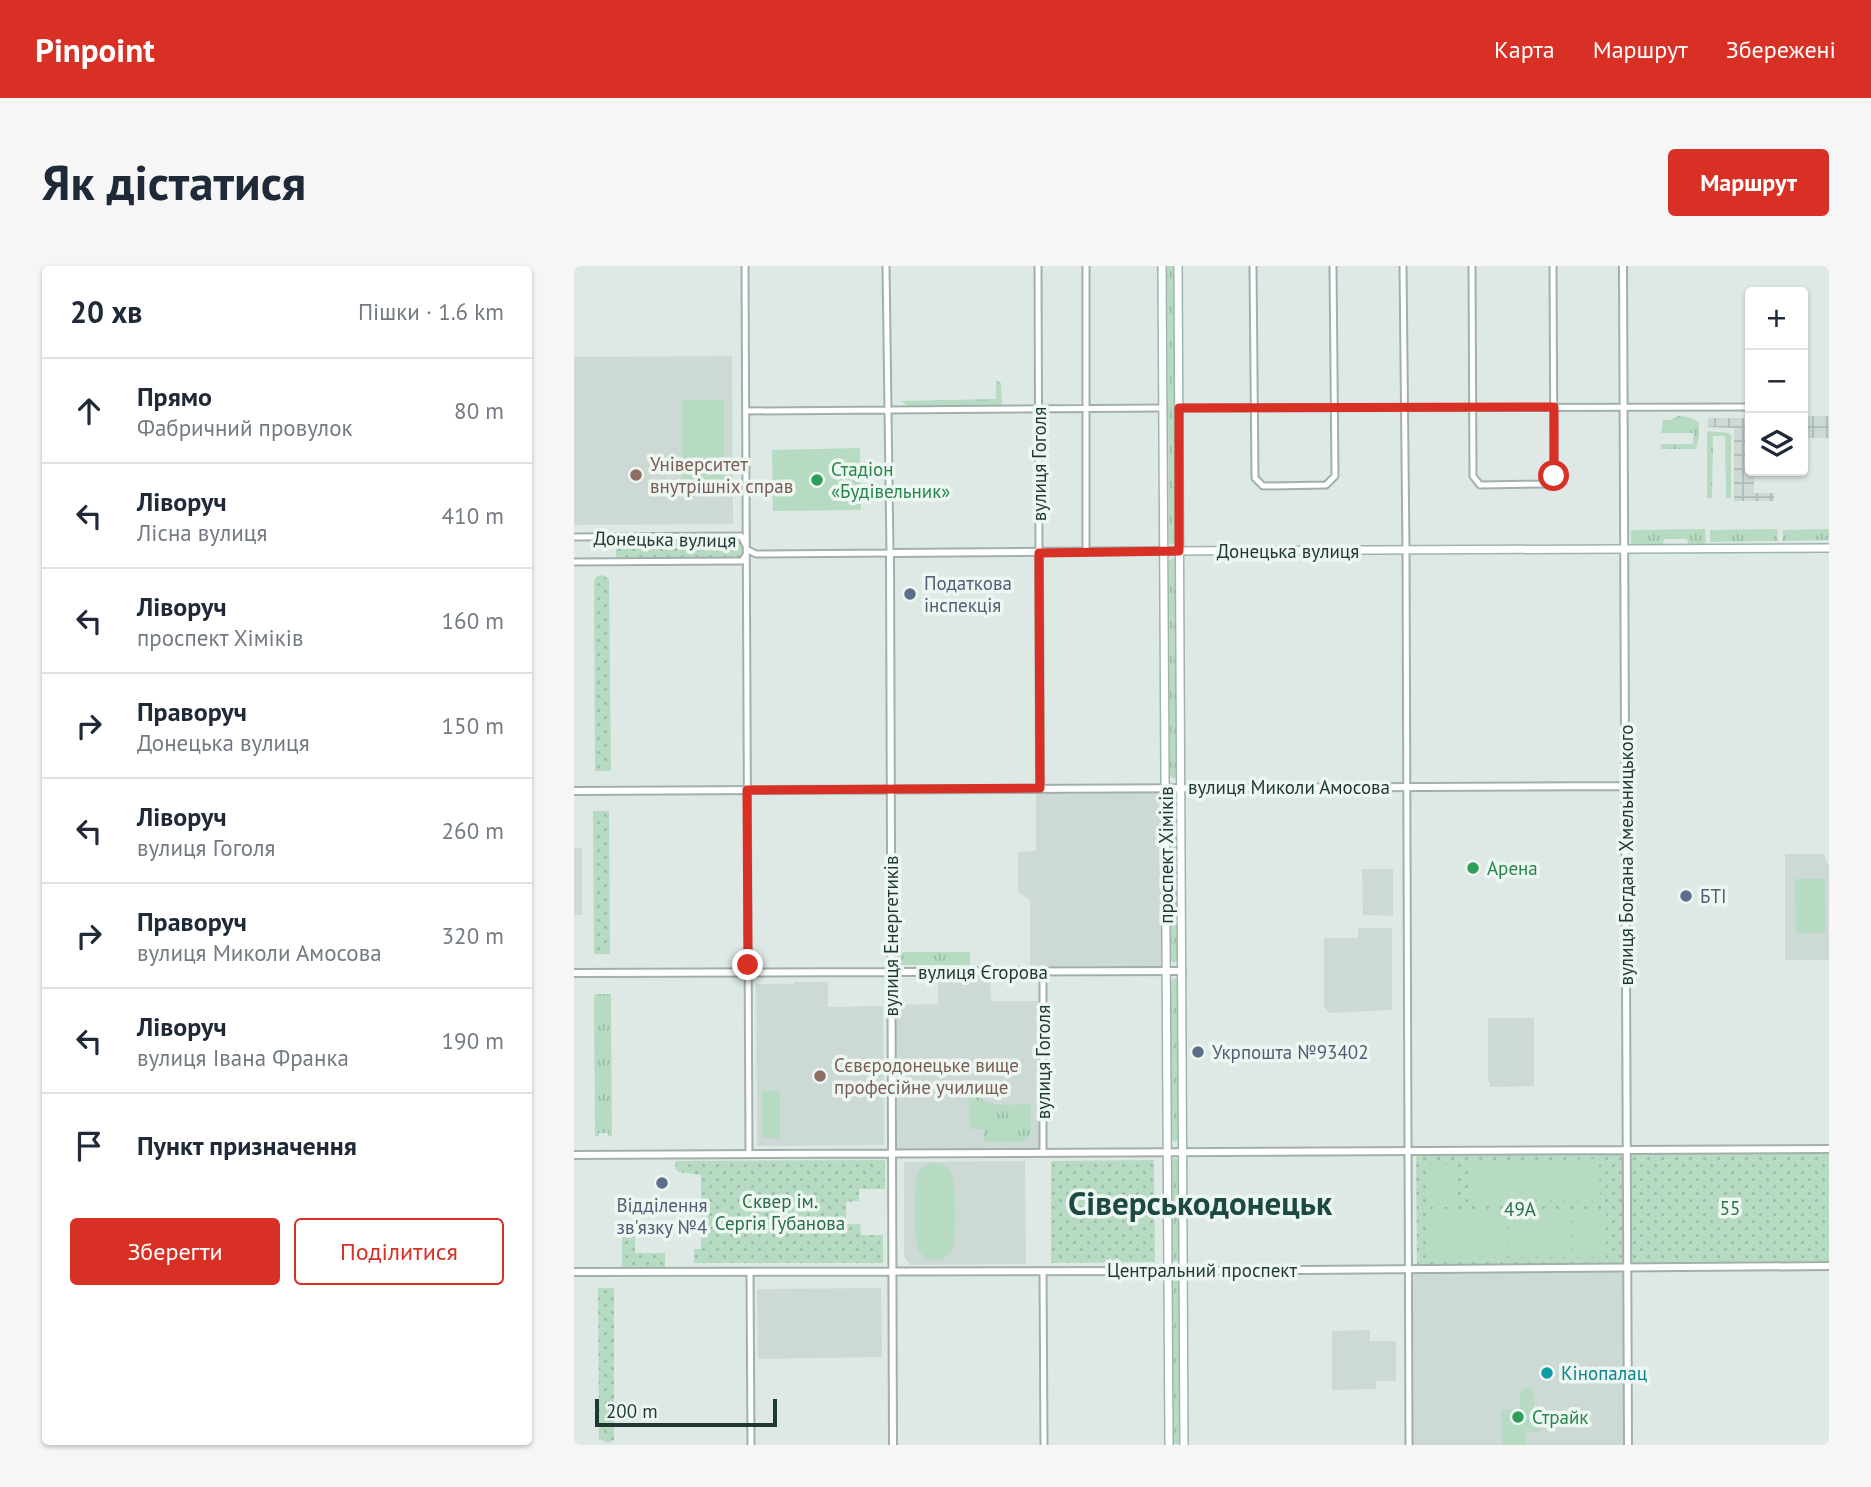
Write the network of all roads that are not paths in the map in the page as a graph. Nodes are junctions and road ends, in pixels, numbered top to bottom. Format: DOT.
graph roads {
  1 [pos="745,266"];
  2 [pos="886,266"];
  3 [pos="1038,266"];
  4 [pos="1086,266"];
  5 [pos="1162,266"];
  6 [pos="1178,266"];
  7 [pos="1253,266"];
  8 [pos="1333,266"];
  9 [pos="1403,266"];
  10 [pos="1472,266"];
  11 [pos="1553,266"];
  12 [pos="1623,266"];
  13 [pos="1623,406"];
  14 [pos="1554,407"];
  15 [pos="1745,407"];
  16 [pos="1086,408"];
  17 [pos="1164,408"];
  18 [pos="1179,408"];
  19 [pos="1255,408"];
  20 [pos="1334,408"];
  21 [pos="1403,408"];
  22 [pos="1472,408"];
  23 [pos="1039,409"];
  24 [pos="888,410"];
  25 [pos="746,411"];
  26 [pos="574,537"];
  27 [pos="1829,548"];
  28 [pos="1625,549"];
  29 [pos="748,550"];
  30 [pos="1406,550"];
  31 [pos="1164,551"];
  32 [pos="1179,551"];
  33 [pos="1086,552"];
  34 [pos="890,553"];
  35 [pos="1039,553"];
  36 [pos="574,562"];
  37 [pos="1626,786"];
  38 [pos="1406,787"];
  39 [pos="1040,788"];
  40 [pos="1165,788"];
  41 [pos="1181,788"];
  42 [pos="891,789"];
  43 [pos="747,790"];
  44 [pos="574,791"];
  45 [pos="1166,971"];
  46 [pos="1182,971"];
  47 [pos="891,972"];
  48 [pos="1042,972"];
  49 [pos="748,973"];
  50 [pos="574,974"];
  51 [pos="1829,1149"];
  52 [pos="1628,1150"];
  53 [pos="1408,1151"];
  54 [pos="1167,1152"];
  55 [pos="1183,1152"];
  56 [pos="1043,1153"];
  57 [pos="750,1154"];
  58 [pos="892,1154"];
  59 [pos="574,1155"];
  60 [pos="1829,1266"];
  61 [pos="1628,1267"];
  62 [pos="1408,1269"];
  63 [pos="1183,1270"];
  64 [pos="892,1271"];
  65 [pos="1043,1271"];
  66 [pos="1168,1271"];
  67 [pos="574,1272"];
  68 [pos="750,1272"];
  69 [pos="751,1445"];
  70 [pos="893,1445"];
  71 [pos="1044,1445"];
  72 [pos="1169,1445"];
  73 [pos="1184,1445"];
  74 [pos="1409,1445"];
  75 [pos="1628,1445"];
  1 -- 25 [label="street"];
  2 -- 24 [label="street"];
  3 -- 23 [label="street, вулиця Гоголя"];
  4 -- 16 [label="street"];
  5 -- 17 [label="main road, проспект Хіміків"];
  6 -- 18 [label="main road, проспект Хіміків"];
  7 -- 19 [label="street"];
  8 -- 20 [label="street"];
  9 -- 21 [label="street"];
  10 -- 22 [label="street"];
  11 -- 14 [label="street"];
  12 -- 13 [label="street, вулиця Богдана Хмельницького"];
  13 -- 14 [label="street"];
  13 -- 15 [label="street"];
  13 -- 28 [label="street, вулиця Богдана Хмельницького"];
  14 -- 22 [label="street"];
  14 -- 22 [label="street"];
  16 -- 17 [label="street"];
  16 -- 23 [label="street"];
  16 -- 33 [label="street"];
  17 -- 31 [label="main road, проспект Хіміків"];
  18 -- 19 [label="street"];
  18 -- 32 [label="main road, проспект Хіміків"];
  19 -- 20 [label="street"];
  19 -- 20 [label="street"];
  20 -- 21 [label="street"];
  21 -- 22 [label="street"];
  21 -- 30 [label="street"];
  23 -- 24 [label="street"];
  23 -- 35 [label="street, вулиця Гоголя"];
  24 -- 25 [label="street"];
  24 -- 34 [label="street, вулиця Енергетиків"];
  25 -- 29 [label="street"];
  26 -- 29 [label="street, Донецька вулиця"];
  27 -- 28 [label="main road, Донецька вулиця"];
  28 -- 30 [label="main road, Донецька вулиця"];
  28 -- 37 [label="street, вулиця Богдана Хмельницького"];
  29 -- 34 [label="street, Донецька вулиця"];
  29 -- 36 [label="street, Донецька вулиця"];
  29 -- 43 [label="street"];
  30 -- 32 [label="main road, Донецька вулиця"];
  30 -- 38 [label="street"];
  31 -- 32 [label="main road, Донецька вулиця"];
  31 -- 33 [label="street, Донецька вулиця"];
  31 -- 40 [label="main road, проспект Хіміків"];
  32 -- 41 [label="main road, проспект Хіміків"];
  33 -- 35 [label="street, Донецька вулиця"];
  34 -- 35 [label="street, Донецька вулиця"];
  34 -- 42 [label="street, вулиця Енергетиків"];
  35 -- 39 [label="street, вулиця Гоголя"];
  37 -- 38 [label="street, вулиця Миколи Амосова"];
  37 -- 52 [label="street, вулиця Богдана Хмельницького"];
  38 -- 41 [label="street, вулиця Миколи Амосова"];
  38 -- 53 [label="street"];
  39 -- 40 [label="street, вулиця Миколи Амосова"];
  39 -- 42 [label="street, вулиця Миколи Амосова"];
  40 -- 41 [label="street, вулиця Миколи Амосова"];
  40 -- 45 [label="main road, проспект Хіміків"];
  41 -- 46 [label="main road, проспект Хіміків"];
  42 -- 43 [label="street, вулиця Миколи Амосова"];
  42 -- 47 [label="street, вулиця Енергетиків"];
  43 -- 44 [label="street, вулиця Миколи Амосова"];
  43 -- 49 [label="street"];
  45 -- 46 [label="street, вулиця Єгорова"];
  45 -- 48 [label="street, вулиця Єгорова"];
  45 -- 54 [label="main road, проспект Хіміків"];
  46 -- 55 [label="main road, проспект Хіміків"];
  47 -- 48 [label="street, вулиця Єгорова"];
  47 -- 49 [label="street, вулиця Єгорова"];
  47 -- 58 [label="street, вулиця Енергетиків"];
  48 -- 56 [label="street, вулиця Гоголя"];
  49 -- 50 [label="street, вулиця Єгорова"];
  49 -- 57 [label="street"];
  51 -- 52 [label="street"];
  52 -- 53 [label="street"];
  52 -- 61 [label="street, вулиця Богдана Хмельницького"];
  53 -- 55 [label="street"];
  53 -- 62 [label="street"];
  54 -- 55 [label="street"];
  54 -- 56 [label="street"];
  54 -- 66 [label="main road, проспект Хіміків"];
  55 -- 63 [label="main road, проспект Хіміків"];
  56 -- 58 [label="street"];
  57 -- 58 [label="street"];
  57 -- 59 [label="street"];
  58 -- 64 [label="street, вулиця Енергетиків"];
  60 -- 61 [label="street, Центральний проспект"];
  61 -- 62 [label="street, Центральний проспект"];
  61 -- 75 [label="street, вулиця Богдана Хмельницького"];
  62 -- 63 [label="street, Центральний проспект"];
  62 -- 74 [label="street"];
  63 -- 66 [label="street, Центральний проспект"];
  63 -- 73 [label="main road, проспект Хіміків"];
  64 -- 65 [label="street, Центральний проспект"];
  64 -- 68 [label="street, Центральний проспект"];
  64 -- 70 [label="street, вулиця Енергетиків"];
  65 -- 66 [label="street, Центральний проспект"];
  65 -- 71 [label="street"];
  66 -- 72 [label="main road, проспект Хіміків"];
  67 -- 68 [label="street, Центральний проспект"];
  68 -- 69 [label="street"];
}
